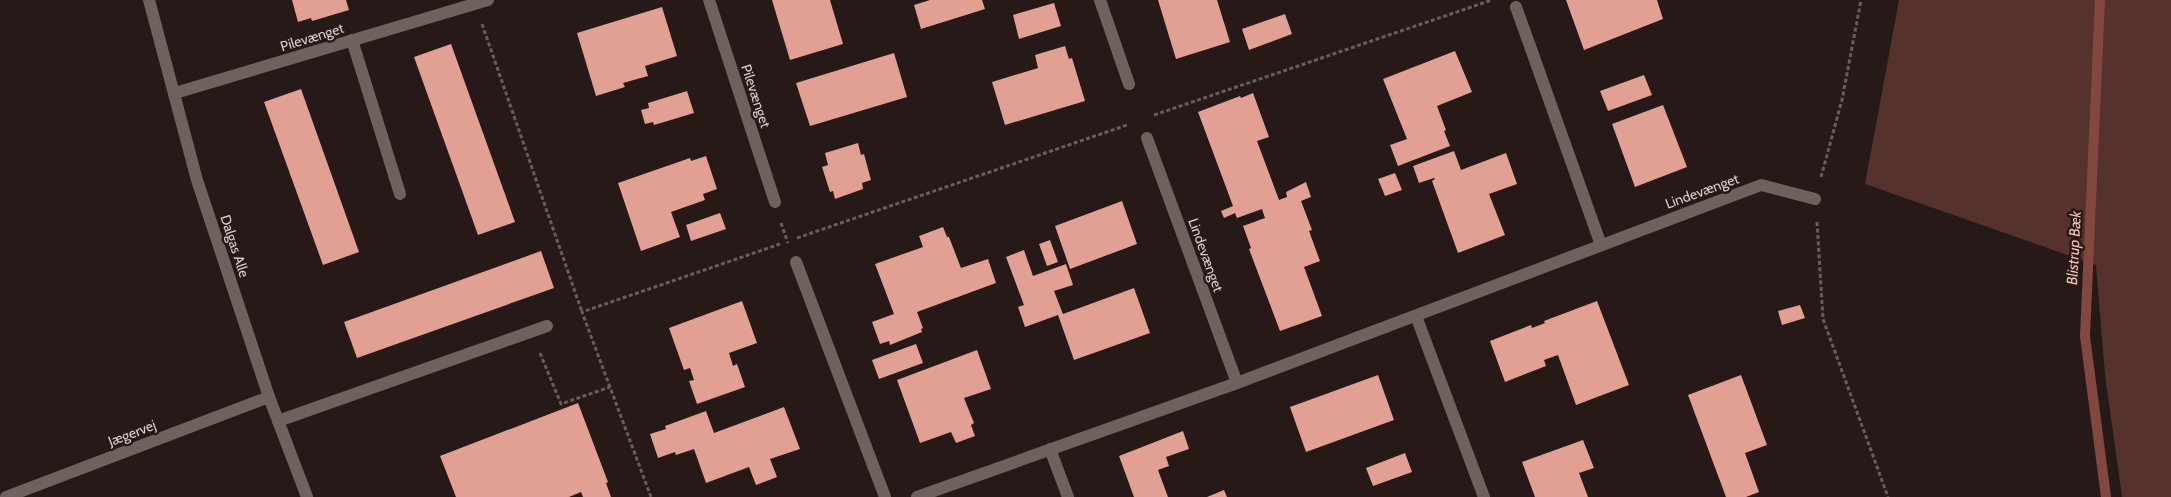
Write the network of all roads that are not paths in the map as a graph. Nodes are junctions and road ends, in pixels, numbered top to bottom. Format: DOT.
graph roads {
  1 [pos="149,0"];
  2 [pos="488,0"];
  3 [pos="709,0"];
  4 [pos="1100,0"];
  5 [pos="457,4"];
  6 [pos="1516,7"];
  7 [pos="352,40"];
  8 [pos="1129,84"];
  9 [pos="175,93"];
  10 [pos="1146,138"];
  11 [pos="400,194"];
  12 [pos="1815,199"];
  13 [pos="774,202"];
  14 [pos="1601,245"];
  15 [pos="796,262"];
  16 [pos="1416,316"];
  17 [pos="547,326"];
  18 [pos="1237,383"];
  19 [pos="269,397"];
  20 [pos="278,421"];
  21 [pos="1050,449"];
  22 [pos="6,497"];
  23 [pos="307,497"];
  24 [pos="885,497"];
  25 [pos="917,497"];
  26 [pos="1068,497"];
  27 [pos="1484,497"];
  1 -- 9 [label="street, Dalgas Alle"];
  2 -- 5 [label="street, Pilevænget"];
  3 -- 13 [label="street, Pilevænget"];
  4 -- 8 [label="street"];
  5 -- 7 [label="street, Pilevænget"];
  6 -- 14 [label="street"];
  7 -- 9 [label="street, Pilevænget"];
  7 -- 11 [label="street"];
  9 -- 19 [label="street, Dalgas Alle"];
  10 -- 18 [label="street, Lindevænget"];
  12 -- 14 [label="street, Lindevænget"];
  14 -- 16 [label="street, Lindevænget"];
  15 -- 24 [label="street"];
  16 -- 18 [label="street, Lindevænget"];
  16 -- 27 [label="street"];
  17 -- 20 [label="street"];
  18 -- 21 [label="street, Lindevænget"];
  19 -- 20 [label="street, Dalgas Alle"];
  19 -- 22 [label="street, Jægervej"];
  20 -- 23 [label="street, Dalgas Alle"];
  21 -- 25 [label="street, Lindevænget"];
  21 -- 26 [label="street"];
}
